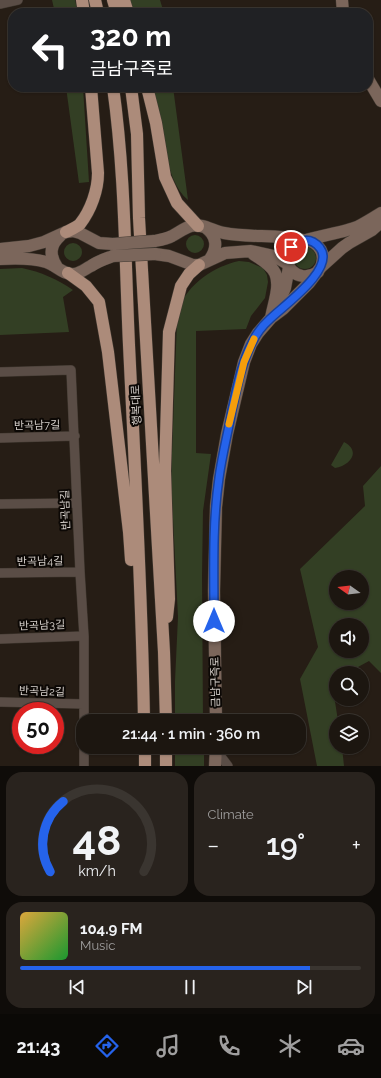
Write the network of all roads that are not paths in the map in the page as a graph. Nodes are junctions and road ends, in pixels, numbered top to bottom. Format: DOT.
graph roads {
  1 [pos="18,0"];
  2 [pos="0,4"];
  3 [pos="373,87"];
  4 [pos="91,92"];
  5 [pos="114,92"];
  6 [pos="132,92"];
  7 [pos="148,92"];
  8 [pos="381,101"];
  9 [pos="381,206"];
  10 [pos="381,213"];
  11 [pos="376,224"];
  12 [pos="202,226"];
  13 [pos="342,231"];
  14 [pos="63,234"];
  15 [pos="272,236"];
  16 [pos="305,240"];
  17 [pos="0,250"];
  18 [pos="113,250"];
  19 [pos="247,251"];
  20 [pos="0,259"];
  21 [pos="204,262"];
  22 [pos="289,265"];
  23 [pos="56,267"];
  24 [pos="319,269"];
  25 [pos="68,274"];
  26 [pos="271,318"];
  27 [pos="0,372"];
  28 [pos="75,436"];
  29 [pos="0,438"];
  30 [pos="77,503"];
  31 [pos="0,504"];
  32 [pos="80,572"];
  33 [pos="0,573"];
  34 [pos="84,636"];
  35 [pos="0,639"];
  36 [pos="143,652"];
  37 [pos="164,652"];
  38 [pos="0,702"];
  39 [pos="84,704"];
  40 [pos="84,714"];
  41 [pos="144,714"];
  42 [pos="166,714"];
  43 [pos="216,714"];
  44 [pos="84,754"];
  45 [pos="145,754"];
  46 [pos="166,754"];
  47 [pos="216,754"];
  48 [pos="220,754"];
  49 [pos="84,766"];
  50 [pos="145,766"];
  51 [pos="166,766"];
  52 [pos="215,766"];
  53 [pos="228,766"];
  1 -- 2 [label="street"];
  3 -- 8 [label="street"];
  4 -- 14 [label="highway"];
  5 -- 36 [label="highway, 행복대로"];
  6 -- 37 [label="highway, 행복대로"];
  7 -- 12 [label="highway"];
  9 -- 11 [label="street"];
  10 -- 11 [label="street, 금남구즉로"];
  11 -- 13 [label="street, 금남구즉로"];
  11 -- 24 [label="street, 금남구즉로"];
  12 -- 15 [label="street"];
  12 -- 18 [label="street, bridge"];
  12 -- 21 [label="street"];
  13 -- 15 [label="street"];
  13 -- 16 [label="street, 금남구즉로"];
  14 -- 17 [label="street"];
  14 -- 18 [label="street"];
  14 -- 23 [label="street"];
  15 -- 16 [label="street"];
  16 -- 22 [label="street, 금남구즉로"];
  16 -- 24 [label="street"];
  18 -- 21 [label="street, bridge"];
  18 -- 25 [label="street"];
  19 -- 21 [label="street"];
  19 -- 22 [label="street"];
  19 -- 26 [label="street"];
  20 -- 23 [label="street"];
  21 -- 37 [label="highway"];
  22 -- 24 [label="street, 금남구즉로"];
  22 -- 26 [label="street, 금남구즉로"];
  23 -- 25 [label="street"];
  24 -- 26 [label="street, 금남구즉로"];
  25 -- 36 [label="highway"];
  26 -- 43 [label="street, 금남구즉로"];
  27 -- 28 [label="street, 반곡남길"];
  28 -- 29 [label="street, 반곡남7길"];
  28 -- 30 [label="street, 반곡남길"];
  30 -- 31 [label="street"];
  30 -- 32 [label="street, 반곡남길"];
  32 -- 33 [label="street, 반곡남4길"];
  32 -- 34 [label="street, 반곡남길"];
  34 -- 35 [label="street, 반곡남3길"];
  34 -- 39 [label="street, 반곡남길"];
  36 -- 41 [label="highway, 행복대로"];
  37 -- 42 [label="highway, 행복대로"];
  38 -- 39 [label="street, 반곡남2길"];
  39 -- 40 [label="street, 반곡남길"];
  44 -- 49 [label="street"];
  45 -- 50 [label="highway"];
  46 -- 51 [label="highway"];
  47 -- 52 [label="street"];
  48 -- 53 [label="street"];
}
